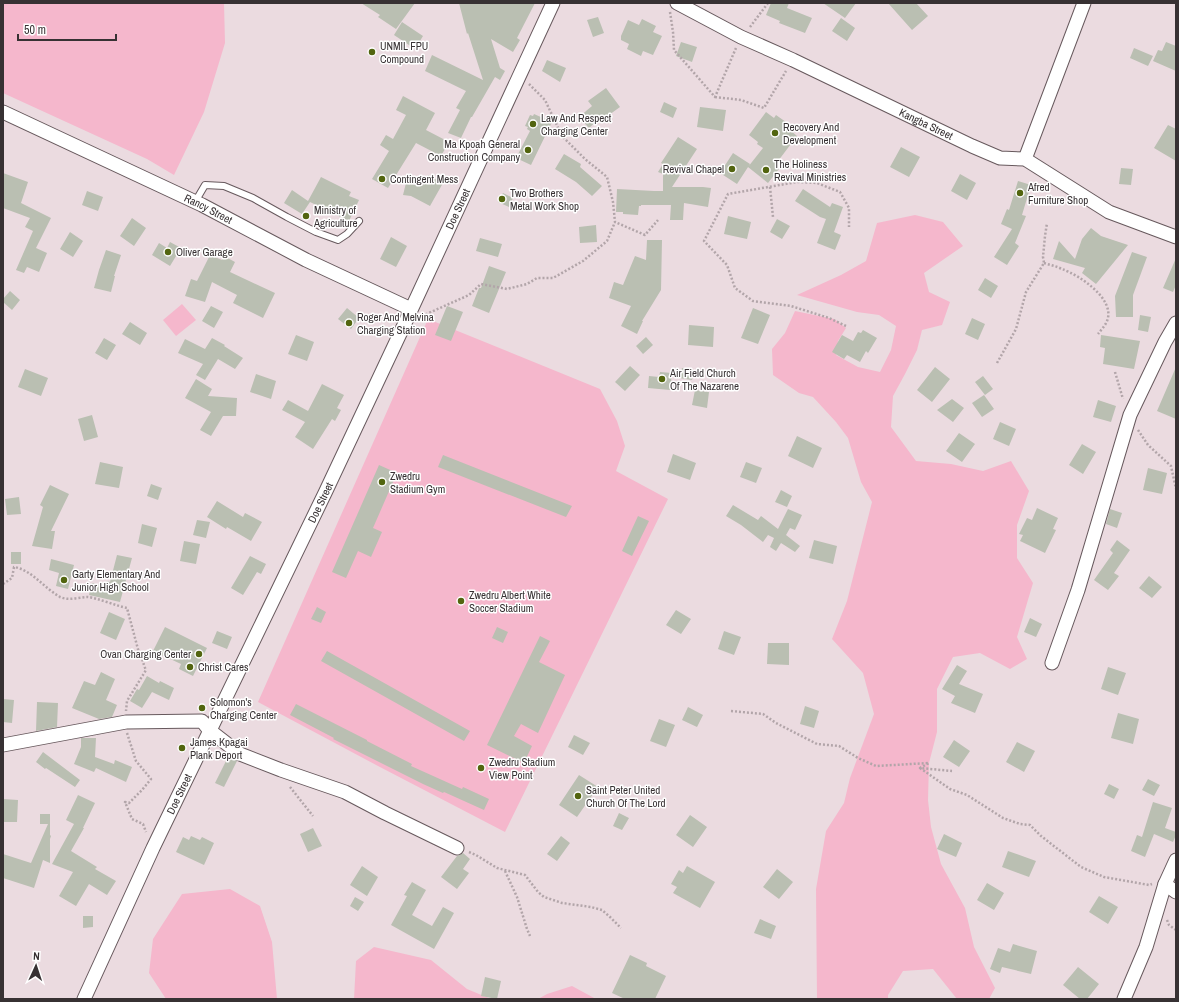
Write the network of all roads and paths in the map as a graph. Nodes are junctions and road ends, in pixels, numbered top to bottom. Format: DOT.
graph roads {
  1 [pos="553,3"];
  2 [pos="768,3"];
  3 [pos="1084,3"];
  4 [pos="673,7"];
  5 [pos="742,37"];
  6 [pos="793,60"];
  7 [pos="520,75"];
  8 [pos="715,96"];
  9 [pos="3,112"];
  10 [pos="1025,159"];
  11 [pos="770,187"];
  12 [pos="196,202"];
  13 [pos="773,217"];
  14 [pos="658,220"];
  15 [pos="360,221"];
  16 [pos="615,222"];
  17 [pos="1047,223"];
  18 [pos="849,227"];
  19 [pos="1176,237"];
  20 [pos="1044,263"];
  21 [pos="411,309"];
  22 [pos="405,323"];
  23 [pos="1176,324"];
  24 [pos="846,326"];
  25 [pos="1098,334"];
  26 [pos="997,363"];
  27 [pos="1115,372"];
  28 [pos="1129,419"];
  29 [pos="1176,489"];
  30 [pos="3,584"];
  31 [pos="1052,663"];
  32 [pos="731,711"];
  33 [pos="126,722"];
  34 [pos="209,730"];
  35 [pos="3,745"];
  36 [pos="920,768"];
  37 [pos="952,770"];
  38 [pos="290,786"];
  39 [pos="313,816"];
  40 [pos="153,848"];
  41 [pos="457,848"];
  42 [pos="1176,860"];
  43 [pos="505,870"];
  44 [pos="1166,881"];
  45 [pos="1176,892"];
  46 [pos="621,928"];
  47 [pos="530,936"];
  48 [pos="84,999"];
  49 [pos="1124,999"];
  1 -- 7 [label="street, Doe Street"];
  2 -- 5 [label="path"];
  3 -- 10 [label="street"];
  4 -- 5 [label="street, Kangba Street"];
  4 -- 8 [label="path"];
  5 -- 6 [label="street, Kangba Street"];
  5 -- 8 [label="path"];
  6 -- 8 [label="path"];
  6 -- 10 [label="street, Kangba Street"];
  7 -- 16 [label="path"];
  7 -- 21 [label="street, Doe Street"];
  9 -- 12 [label="street, Rancy Street"];
  10 -- 19 [label="street, Kangba Street"];
  11 -- 13 [label="path"];
  11 -- 18 [label="path"];
  11 -- 24 [label="path"];
  12 -- 15 [label="lane"];
  12 -- 21 [label="street, Rancy Street"];
  14 -- 16 [label="path"];
  16 -- 22 [label="path"];
  17 -- 20 [label="path"];
  20 -- 25 [label="path"];
  20 -- 26 [label="path"];
  21 -- 22 [label="street, Doe Street"];
  22 -- 34 [label="street, Doe Street"];
  23 -- 28 [label="street"];
  27 -- 28 [label="path"];
  28 -- 29 [label="path"];
  28 -- 31 [label="street"];
  30 -- 33 [label="path"];
  32 -- 36 [label="path"];
  33 -- 34 [label="street"];
  33 -- 35 [label="street"];
  33 -- 40 [label="path"];
  34 -- 40 [label="street, Doe Street"];
  34 -- 41 [label="street"];
  36 -- 37 [label="path"];
  36 -- 44 [label="path"];
  38 -- 39 [label="path"];
  40 -- 48 [label="street, Doe Street"];
  41 -- 43 [label="path"];
  42 -- 44 [label="street"];
  43 -- 46 [label="path"];
  43 -- 47 [label="path"];
  44 -- 45 [label="street"];
  44 -- 49 [label="street"];
}
